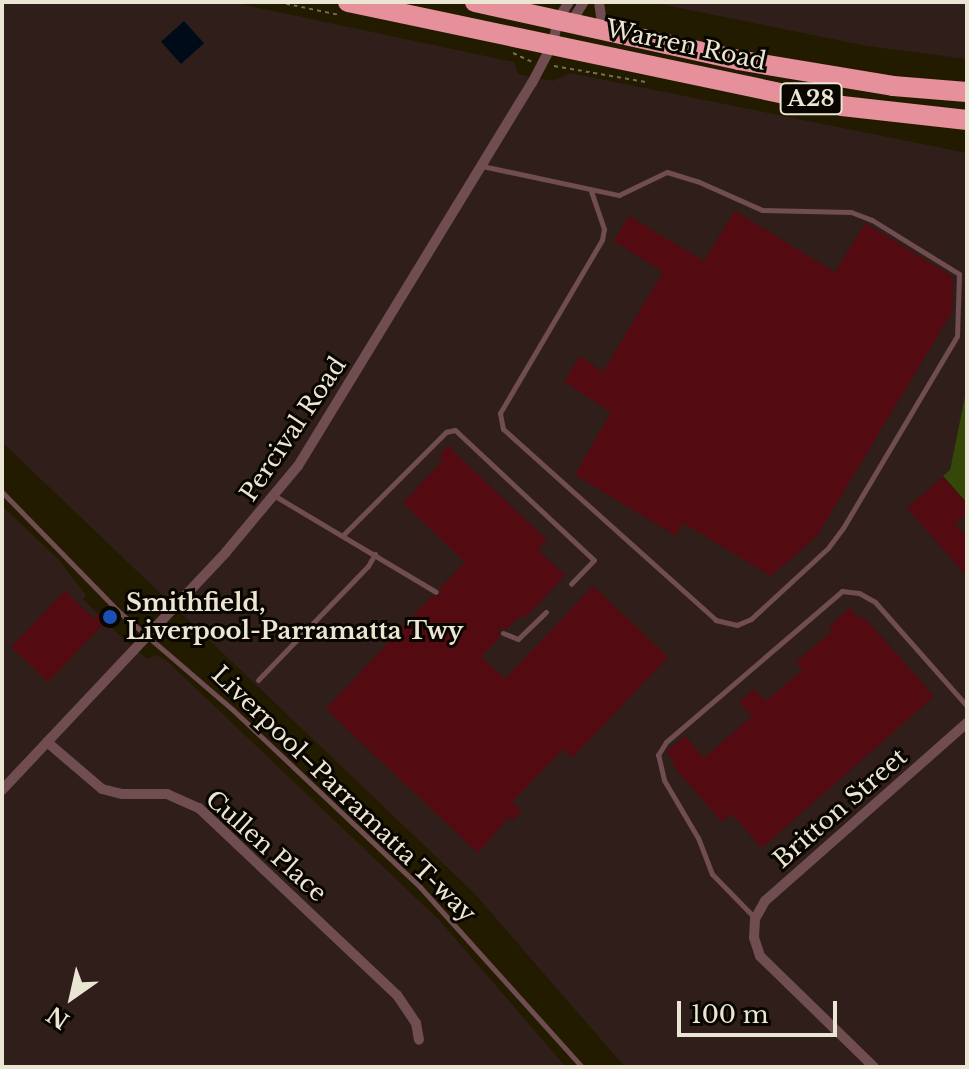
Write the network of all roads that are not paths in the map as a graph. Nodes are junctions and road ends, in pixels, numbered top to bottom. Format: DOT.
graph roads {
  1 [pos="348,2"];
  2 [pos="475,2"];
  3 [pos="584,2"];
  4 [pos="599,2"];
  5 [pos="566,15"];
  6 [pos="603,30"];
  7 [pos="553,43"];
  8 [pos="967,92"];
  9 [pos="967,120"];
  10 [pos="482,166"];
  11 [pos="591,191"];
  12 [pos="2,492"];
  13 [pos="275,496"];
  14 [pos="343,535"];
  15 [pos="375,554"];
  16 [pos="571,584"];
  17 [pos="436,592"];
  18 [pos="546,612"];
  19 [pos="503,633"];
  20 [pos="147,636"];
  21 [pos="258,680"];
  22 [pos="967,706"];
  23 [pos="967,723"];
  24 [pos="47,742"];
  25 [pos="2,790"];
  26 [pos="755,919"];
  27 [pos="419,1040"];
  28 [pos="582,1067"];
  29 [pos="874,1067"];
  1 -- 7 [label="highway, Warren Road / A28"];
  2 -- 5 [label="highway, Warren Road / A28"];
  3 -- 5 [label="street, Percival Road"];
  4 -- 6 [label="street"];
  5 -- 6 [label="highway, Warren Road / A28"];
  5 -- 7 [label="street, Percival Road"];
  6 -- 8 [label="highway, Warren Road / A28"];
  7 -- 9 [label="highway, Warren Road / A28"];
  7 -- 10 [label="street, Percival Road"];
  10 -- 11 [label="lane"];
  10 -- 13 [label="street, Percival Road"];
  11 -- 11 [label="lane"];
  12 -- 20 [label="lane, Liverpool–Parramatta T-way"];
  13 -- 14 [label="lane"];
  13 -- 20 [label="street, Percival Road"];
  14 -- 15 [label="lane"];
  14 -- 16 [label="lane"];
  15 -- 17 [label="lane"];
  15 -- 21 [label="lane"];
  18 -- 19 [label="lane"];
  20 -- 24 [label="street, Percival Road"];
  20 -- 28 [label="lane, Liverpool–Parramatta T-way"];
  22 -- 26 [label="lane"];
  23 -- 26 [label="street, Britton Street"];
  24 -- 25 [label="street, Percival Road"];
  24 -- 27 [label="street, Cullen Place"];
  26 -- 29 [label="street, Britton Street"];
}
